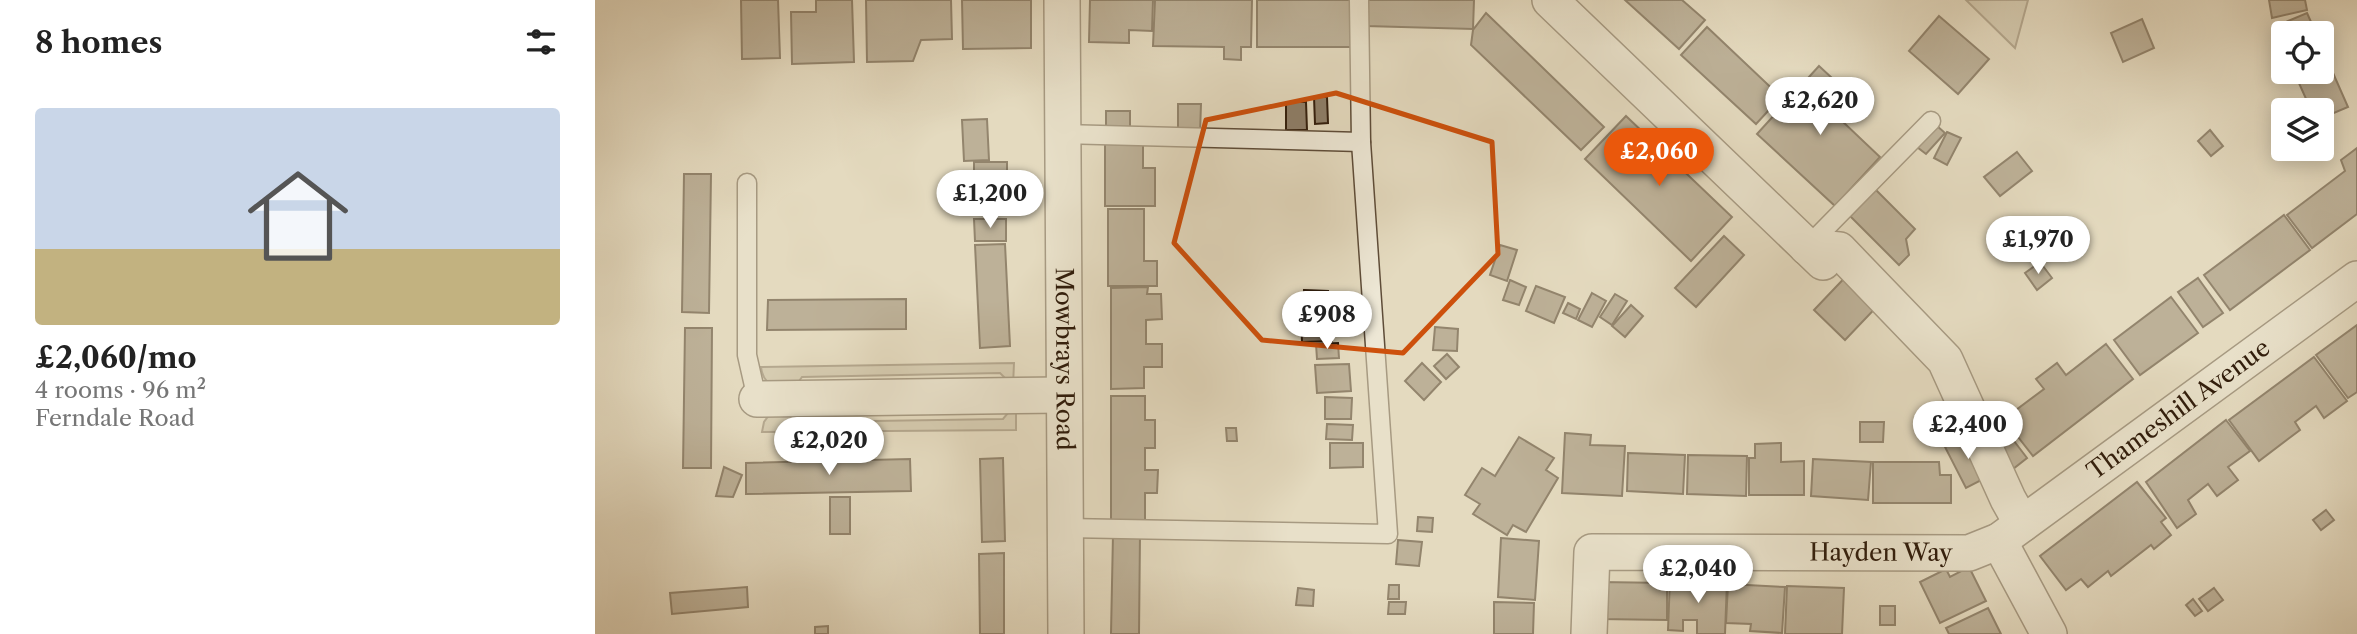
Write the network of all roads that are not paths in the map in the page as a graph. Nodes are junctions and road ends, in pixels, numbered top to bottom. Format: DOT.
graph roads {
  1 [pos="1062,0"];
  2 [pos="1359,0"];
  3 [pos="1550,0"];
  4 [pos="1931,121"];
  5 [pos="1062,134"];
  6 [pos="1361,142"];
  7 [pos="747,183"];
  8 [pos="1815,255"];
  9 [pos="2357,279"];
  10 [pos="1063,395"];
  11 [pos="757,399"];
  12 [pos="1066,528"];
  13 [pos="2011,533"];
  14 [pos="1066,634"];
  15 [pos="1589,634"];
  16 [pos="2049,634"];
  1 -- 5 [label="street, Mowbrays Road"];
  2 -- 6 [label="lane"];
  3 -- 8 [label="street"];
  4 -- 8 [label="lane"];
  5 -- 6 [label="lane"];
  5 -- 10 [label="street, Mowbrays Road"];
  6 -- 12 [label="lane"];
  7 -- 11 [label="lane"];
  8 -- 13 [label="street"];
  9 -- 13 [label="street, Thameshill Avenue"];
  10 -- 11 [label="street"];
  10 -- 12 [label="street, Mowbrays Road"];
  12 -- 14 [label="street, Mowbrays Road"];
  13 -- 15 [label="street, Hayden Way"];
  13 -- 16 [label="street"];
}
